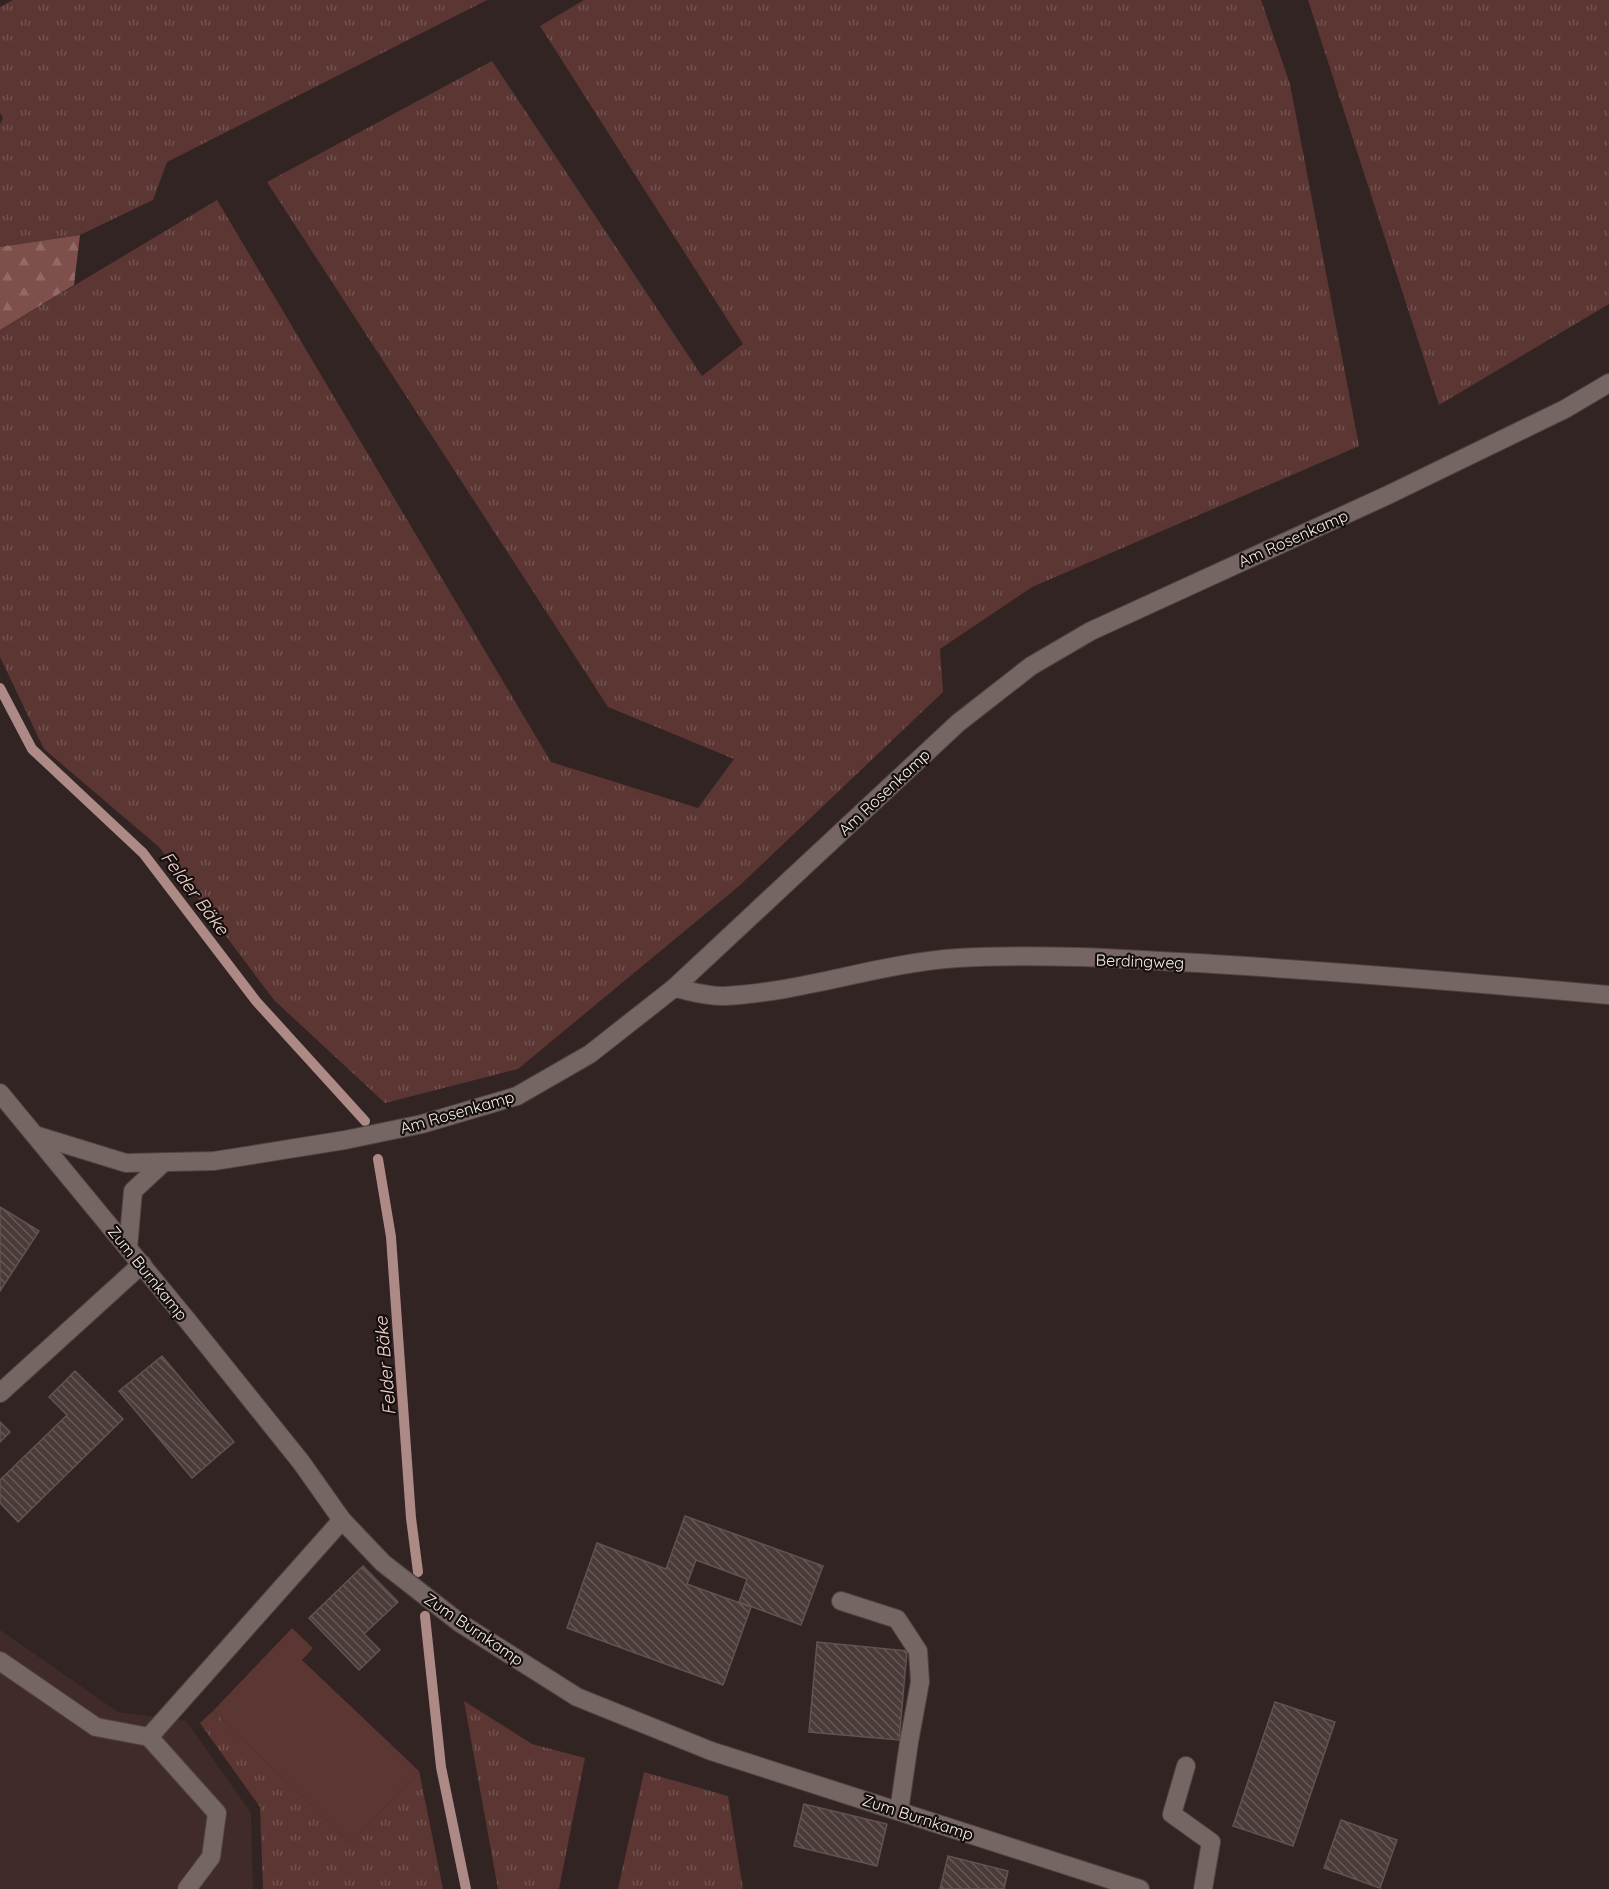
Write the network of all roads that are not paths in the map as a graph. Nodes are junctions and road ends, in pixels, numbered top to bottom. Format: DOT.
graph roads {
  1 [pos="1609,383"];
  2 [pos="674,988"];
  3 [pos="1609,995"];
  4 [pos="0,1093"];
  5 [pos="35,1135"];
  6 [pos="164,1162"];
  7 [pos="128,1248"];
  8 [pos="142,1264"];
  9 [pos="0,1393"];
  10 [pos="342,1520"];
  11 [pos="841,1601"];
  12 [pos="0,1661"];
  13 [pos="149,1737"];
  14 [pos="1186,1766"];
  15 [pos="898,1811"];
  16 [pos="187,1889"];
  17 [pos="1140,1889"];
  18 [pos="1203,1889"];
  1 -- 2 [label="street, Am Rosenkamp"];
  2 -- 3 [label="street, Berdingweg"];
  2 -- 6 [label="street, Am Rosenkamp"];
  4 -- 5 [label="street, Zum Burnkamp"];
  5 -- 6 [label="street, Am Rosenkamp"];
  5 -- 7 [label="street, Zum Burnkamp"];
  6 -- 7 [label="street"];
  7 -- 8 [label="street, Zum Burnkamp"];
  8 -- 9 [label="street"];
  8 -- 10 [label="street, Zum Burnkamp"];
  10 -- 13 [label="street"];
  10 -- 15 [label="street, Zum Burnkamp"];
  11 -- 15 [label="street"];
  12 -- 13 [label="street"];
  13 -- 16 [label="street"];
  14 -- 18 [label="street"];
  15 -- 17 [label="street, Zum Burnkamp"];
}
